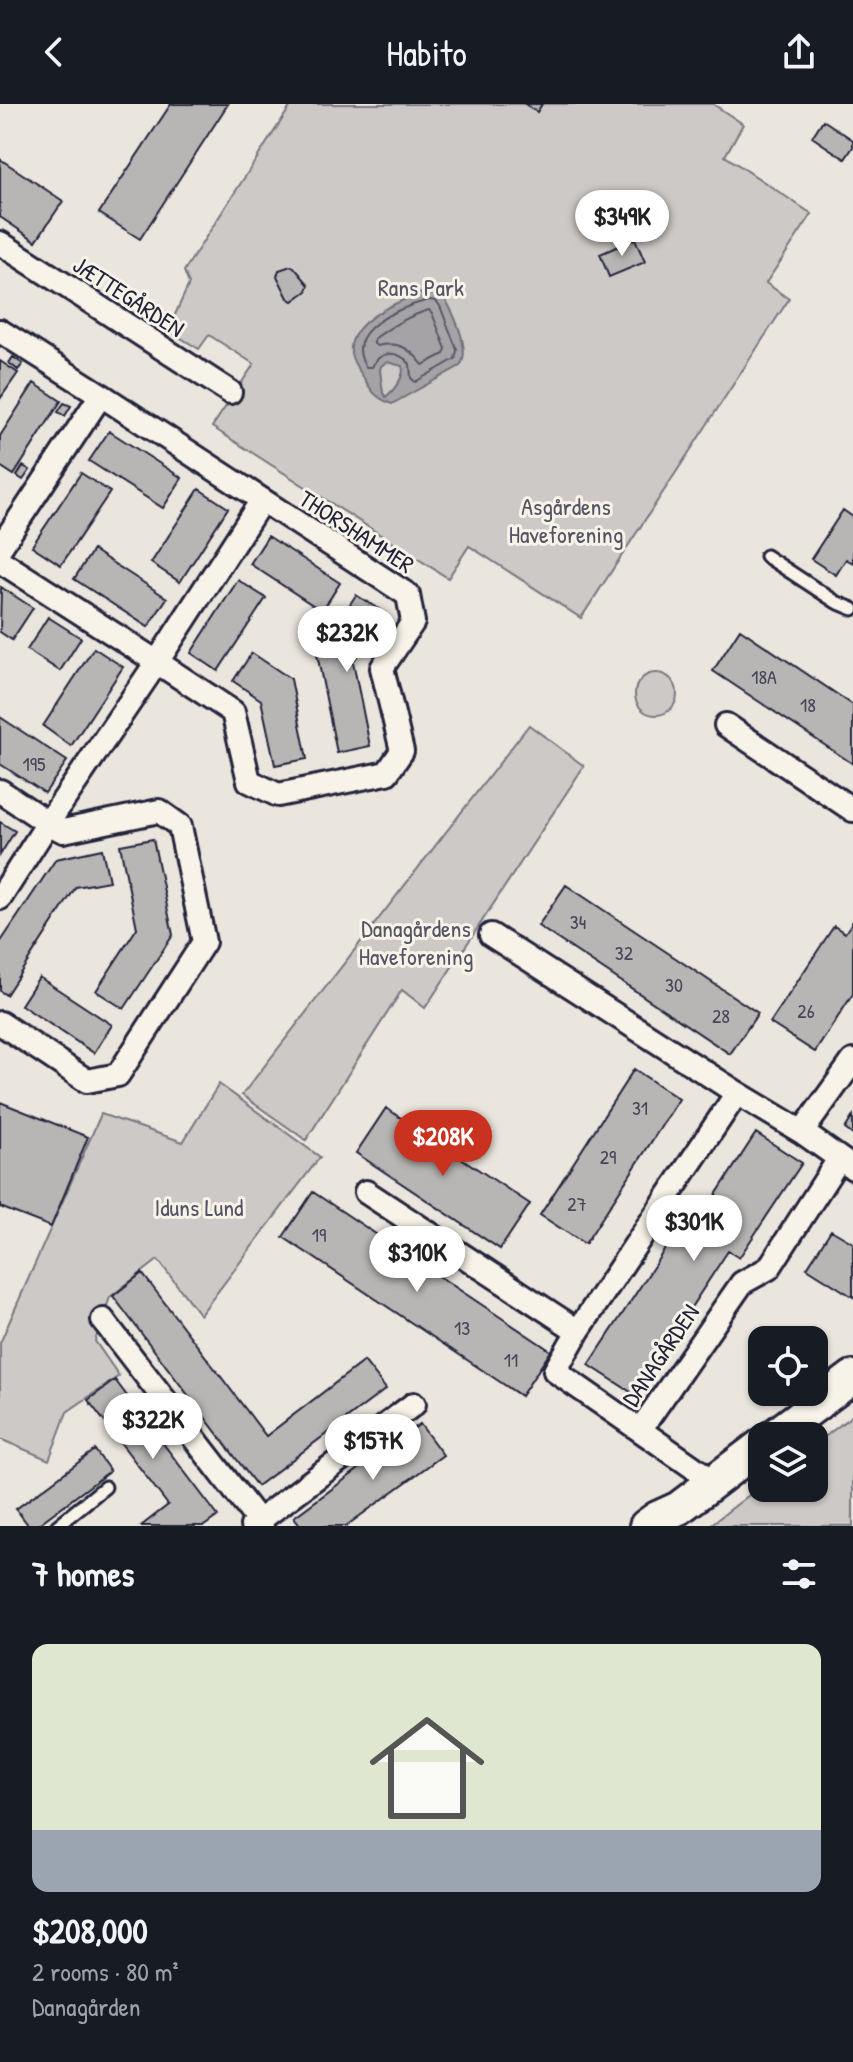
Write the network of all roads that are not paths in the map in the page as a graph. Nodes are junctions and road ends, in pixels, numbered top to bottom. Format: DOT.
graph roads {
  1 [pos="0,243"];
  2 [pos="0,331"];
  3 [pos="230,392"];
  4 [pos="101,395"];
  5 [pos="262,500"];
  6 [pos="0,548"];
  7 [pos="766,556"];
  8 [pos="0,561"];
  9 [pos="853,609"];
  10 [pos="157,662"];
  11 [pos="726,725"];
  12 [pos="0,791"];
  13 [pos="853,810"];
  14 [pos="48,823"];
  15 [pos="0,898"];
  16 [pos="491,935"];
  17 [pos="0,1023"];
  18 [pos="853,1061"];
  19 [pos="737,1093"];
  20 [pos="802,1132"];
  21 [pos="846,1164"];
  22 [pos="366,1192"];
  23 [pos="103,1320"];
  24 [pos="578,1331"];
  25 [pos="853,1377"];
  26 [pos="414,1404"];
  27 [pos="793,1422"];
  28 [pos="640,1430"];
  29 [pos="748,1455"];
  30 [pos="713,1481"];
  31 [pos="105,1487"];
  32 [pos="674,1517"];
  33 [pos="257,1524"];
  34 [pos="57,1526"];
  35 [pos="646,1526"];
  1 -- 3 [label="street, JÆTTEGÅRDEN"];
  2 -- 4 [label="street, THORSHAMMER"];
  4 -- 5 [label="street, THORSHAMMER"];
  4 -- 6 [label="street"];
  5 -- 10 [label="street, THORSHAMMER"];
  5 -- 10 [label="street, THORSHAMMER"];
  7 -- 9 [label="lane"];
  8 -- 10 [label="street, THORSHAMMER"];
  10 -- 14 [label="street, THORSHAMMER"];
  11 -- 13 [label="street"];
  12 -- 14 [label="street"];
  14 -- 15 [label="street, THORSHAMMER"];
  14 -- 17 [label="street"];
  16 -- 19 [label="street, DANAGÅRDEN"];
  18 -- 20 [label="street"];
  19 -- 20 [label="street, DANAGÅRDEN"];
  19 -- 24 [label="street, DANAGÅRDEN"];
  20 -- 21 [label="street, DANAGÅRDEN"];
  21 -- 28 [label="street, DANAGÅRDEN"];
  22 -- 24 [label="street"];
  23 -- 33 [label="street"];
  24 -- 28 [label="street, DANAGÅRDEN"];
  25 -- 27 [label="street"];
  26 -- 33 [label="street"];
  28 -- 30 [label="street, DANAGÅRDEN"];
  29 -- 30 [label="street"];
  30 -- 32 [label="street"];
  31 -- 34 [label="lane"];
  32 -- 35 [label="street"];
}
